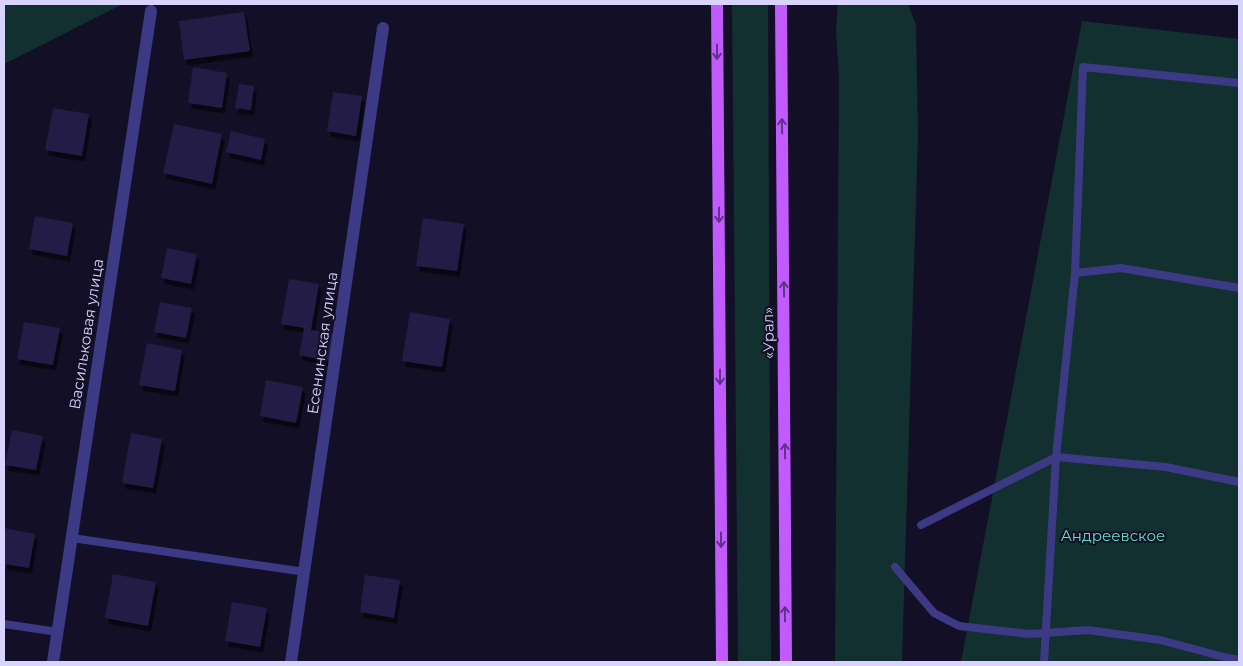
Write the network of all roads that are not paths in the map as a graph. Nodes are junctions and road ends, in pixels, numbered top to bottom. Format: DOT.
graph roads {
  1 [pos="717,4"];
  2 [pos="781,4"];
  3 [pos="151,11"];
  4 [pos="383,28"];
  5 [pos="1239,83"];
  6 [pos="1075,273"];
  7 [pos="1239,288"];
  8 [pos="1056,457"];
  9 [pos="1239,482"];
  10 [pos="921,526"];
  11 [pos="72,538"];
  12 [pos="895,567"];
  13 [pos="305,572"];
  14 [pos="4,624"];
  15 [pos="58,632"];
  16 [pos="1045,634"];
  17 [pos="1239,660"];
  18 [pos="53,662"];
  19 [pos="291,662"];
  20 [pos="722,662"];
  21 [pos="786,662"];
  22 [pos="1044,662"];
  1 -- 20 [label="main road, one-way"];
  21 -- 2 [label="main road, «Урал», one-way"];
  3 -- 11 [label="street, Васильковая улица"];
  4 -- 13 [label="street, Есенинская улица"];
  5 -- 6 [label="lane"];
  6 -- 7 [label="lane"];
  6 -- 8 [label="lane"];
  8 -- 9 [label="lane"];
  8 -- 10 [label="lane"];
  8 -- 16 [label="lane"];
  11 -- 13 [label="lane"];
  11 -- 15 [label="street, Васильковая улица"];
  12 -- 16 [label="lane"];
  13 -- 19 [label="street, Есенинская улица"];
  14 -- 15 [label="lane"];
  15 -- 18 [label="street, Васильковая улица"];
  16 -- 17 [label="lane"];
  16 -- 22 [label="lane"];
}
